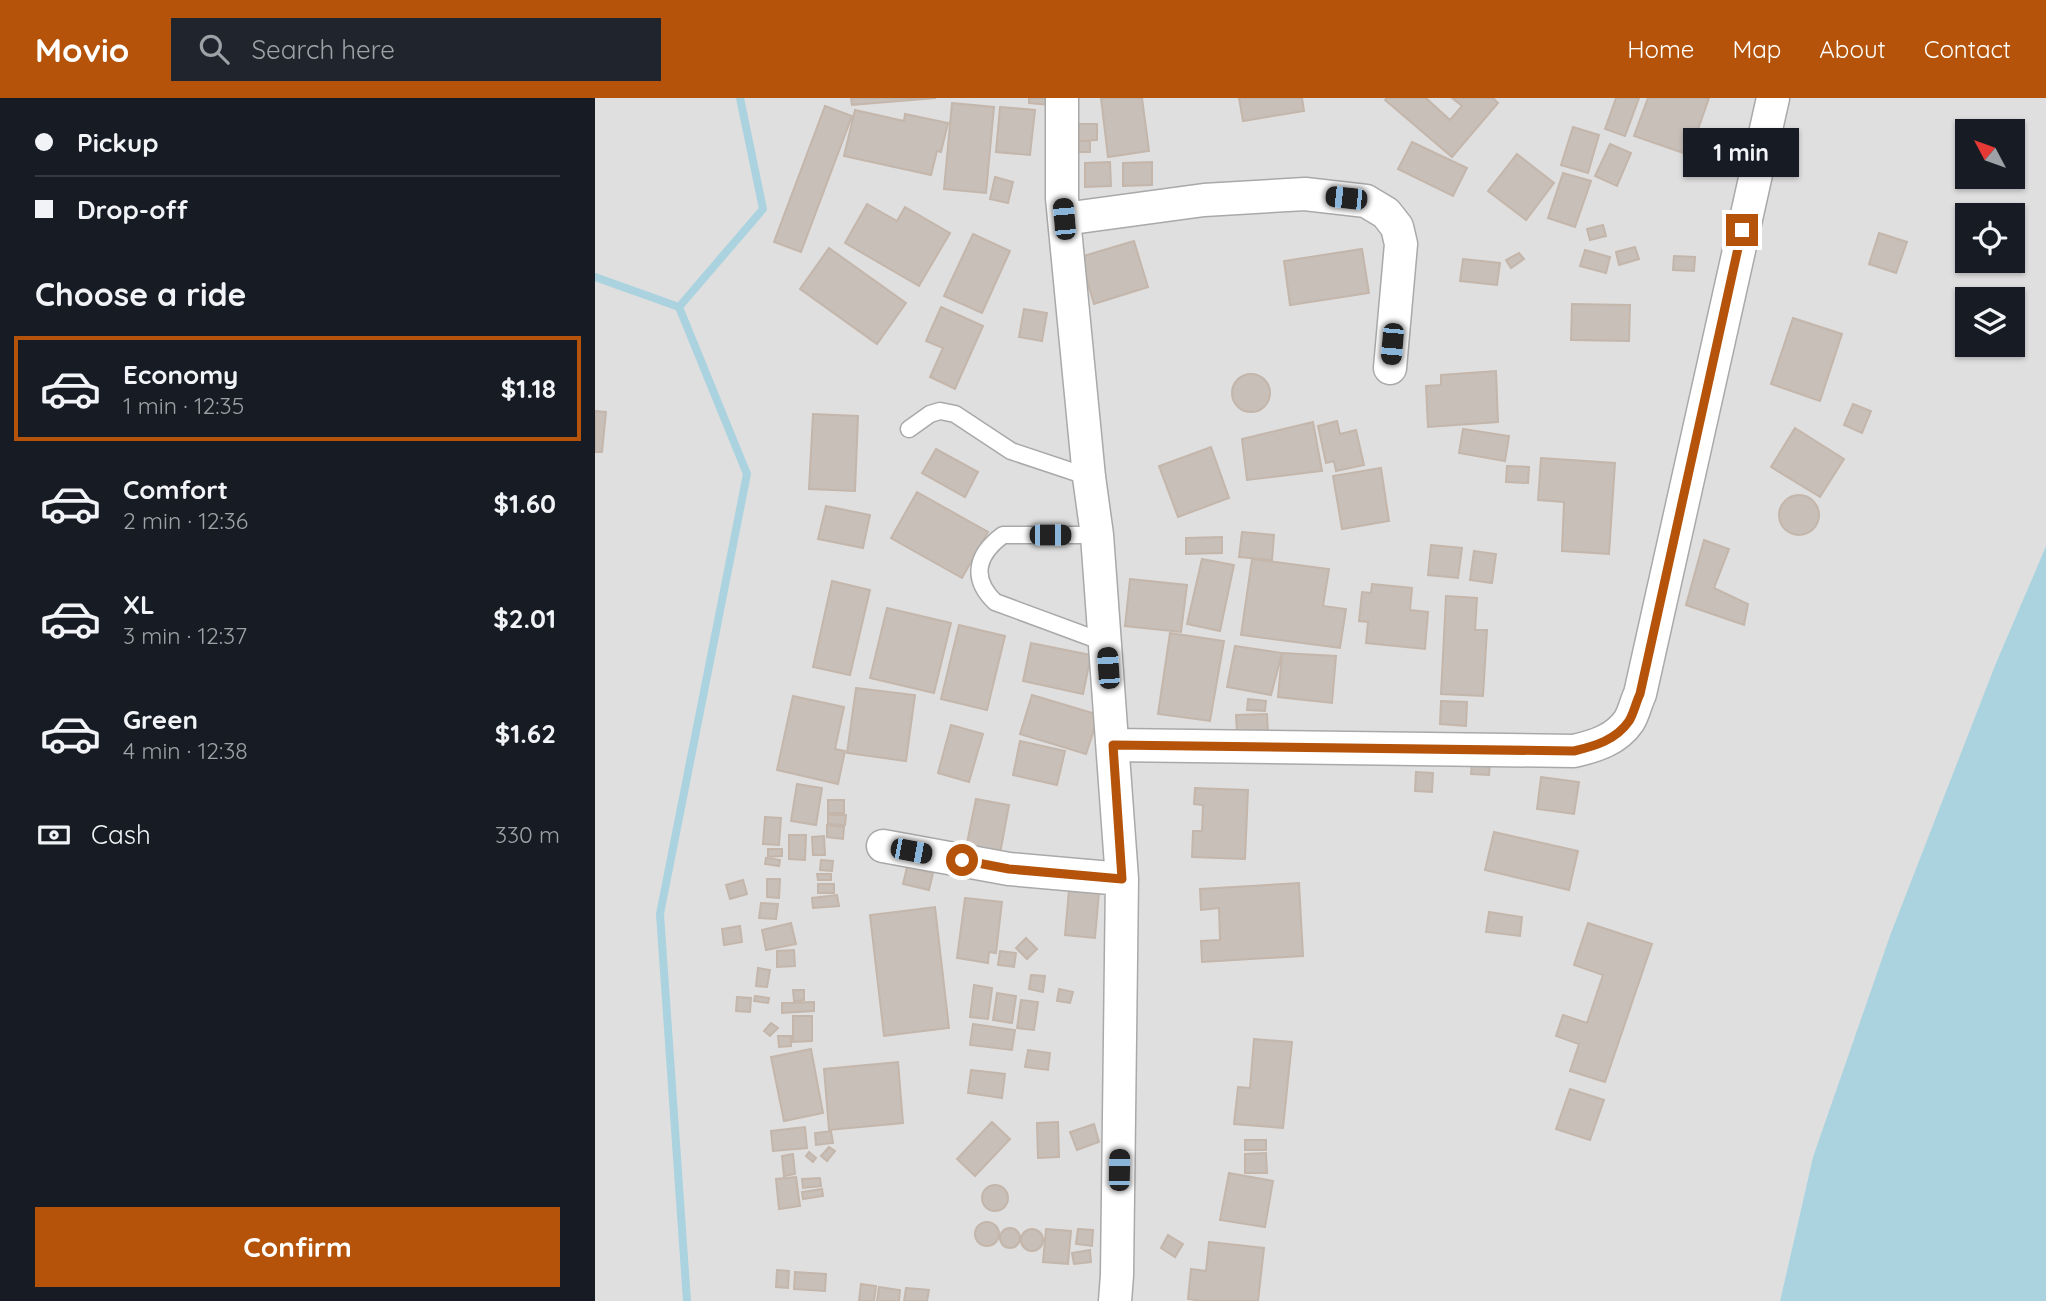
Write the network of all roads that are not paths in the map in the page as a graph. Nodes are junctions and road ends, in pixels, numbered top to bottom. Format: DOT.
graph roads {
  1 [pos="1062,98"];
  2 [pos="1773,98"];
  3 [pos="1064,219"];
  4 [pos="1390,369"];
  5 [pos="909,429"];
  6 [pos="1089,477"];
  7 [pos="1097,535"];
  8 [pos="1106,643"];
  9 [pos="1113,745"];
  10 [pos="883,846"];
  11 [pos="1122,879"];
  12 [pos="1115,1301"];
  1 -- 3 [label="street"];
  2 -- 9 [label="street"];
  3 -- 4 [label="street"];
  3 -- 6 [label="street"];
  5 -- 6 [label="lane"];
  6 -- 7 [label="street"];
  7 -- 8 [label="street"];
  7 -- 8 [label="lane"];
  8 -- 9 [label="street"];
  9 -- 11 [label="street"];
  10 -- 11 [label="street"];
  11 -- 12 [label="street"];
}
